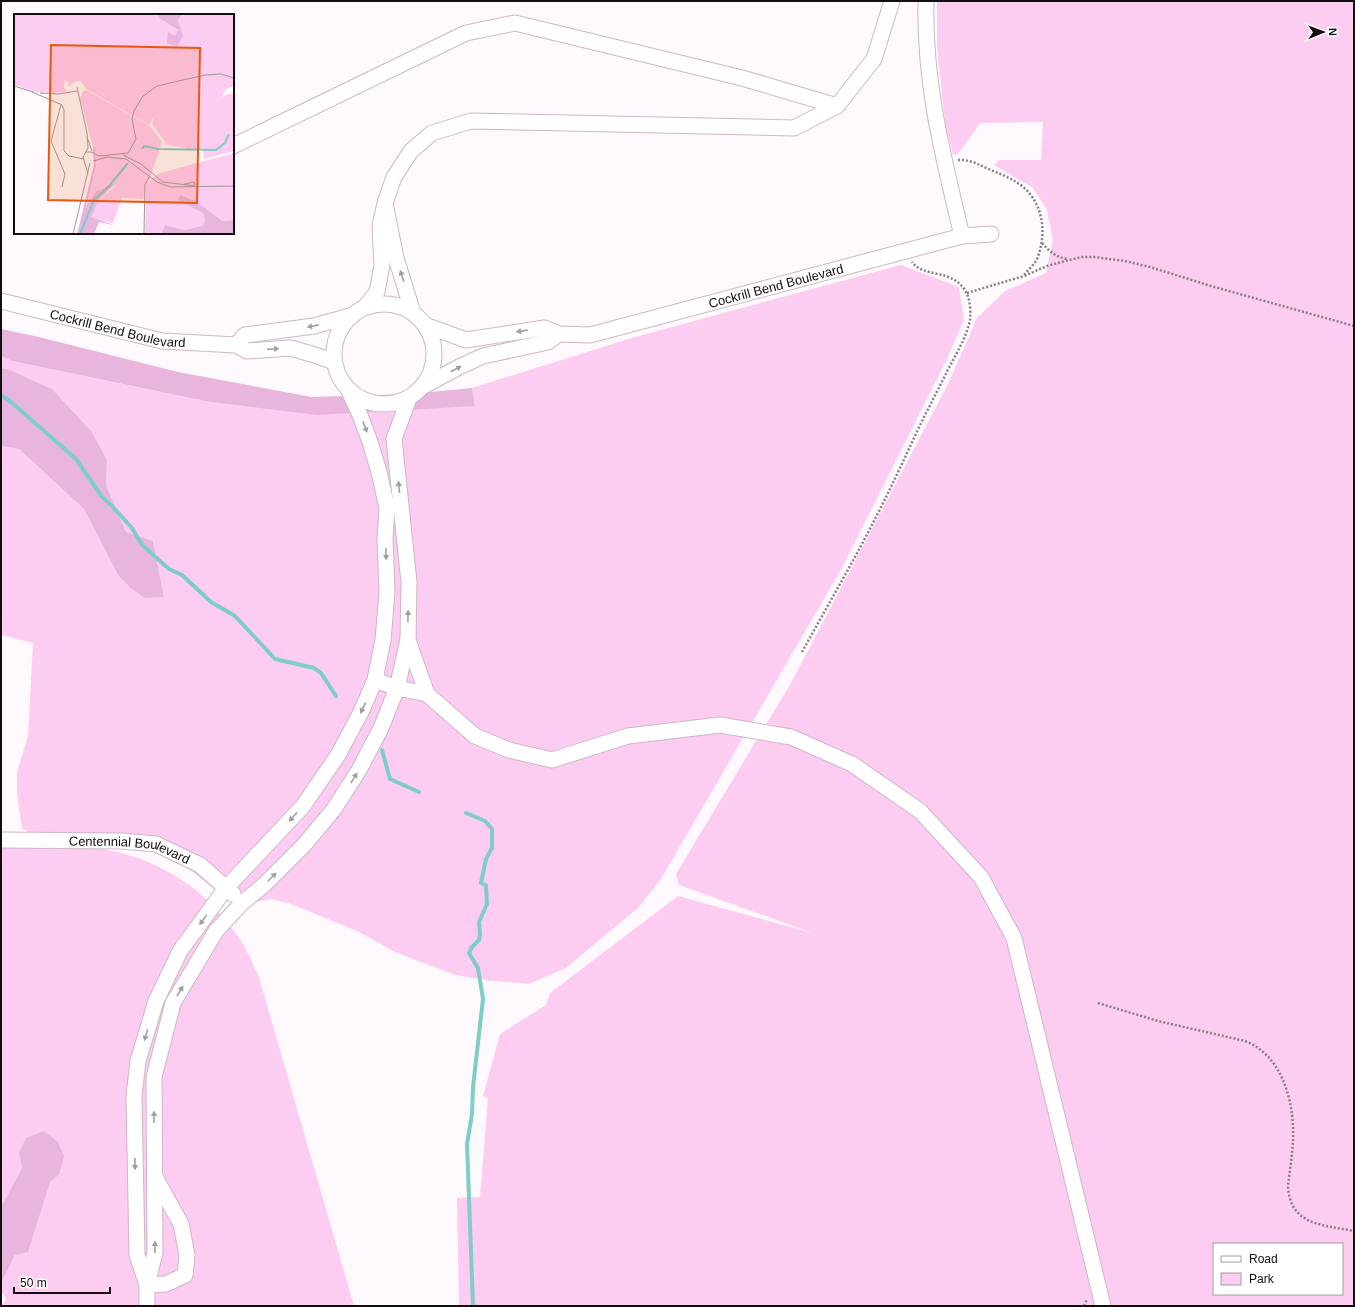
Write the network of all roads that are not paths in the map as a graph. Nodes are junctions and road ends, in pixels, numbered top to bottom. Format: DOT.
graph roads {
  1 [pos="892,1"];
  2 [pos="926,1"];
  3 [pos="837,106"];
  4 [pos="234,146"];
  5 [pos="385,203"];
  6 [pos="991,234"];
  7 [pos="962,236"];
  8 [pos="1,301"];
  9 [pos="365,307"];
  10 [pos="413,313"];
  11 [pos="350,316"];
  12 [pos="425,325"];
  13 [pos="559,334"];
  14 [pos="236,345"];
  15 [pos="334,362"];
  16 [pos="422,387"];
  17 [pos="349,391"];
  18 [pos="409,398"];
  19 [pos="394,508"];
  20 [pos="408,640"];
  21 [pos="375,680"];
  22 [pos="397,688"];
  23 [pos="427,694"];
  24 [pos="1,840"];
  25 [pos="226,888"];
  26 [pos="242,903"];
  27 [pos="155,1177"];
  28 [pos="147,1284"];
  29 [pos="147,1306"];
  30 [pos="1103,1306"];
  1 -- 3 [label="street"];
  2 -- 7 [label="street"];
  3 -- 4 [label="street"];
  3 -- 5 [label="street"];
  5 -- 9 [label="street"];
  10 -- 5 [label="street, one-way"];
  6 -- 7 [label="street, Cockrill Bend Boulevard"];
  7 -- 13 [label="street, Cockrill Bend Boulevard"];
  8 -- 14 [label="street, Cockrill Bend Boulevard"];
  9 -- 10 [label="street"];
  9 -- 11 [label="street"];
  10 -- 12 [label="street"];
  11 -- 14 [label="street, one-way"];
  11 -- 15 [label="street"];
  13 -- 12 [label="street, Cockrill Bend Boulevard, one-way"];
  12 -- 16 [label="street"];
  16 -- 13 [label="street, one-way"];
  14 -- 15 [label="street, Cockrill Bend Boulevard, one-way"];
  15 -- 17 [label="street"];
  16 -- 18 [label="street"];
  17 -- 18 [label="street"];
  17 -- 19 [label="street, one-way"];
  19 -- 18 [label="street, one-way"];
  20 -- 19 [label="street, one-way"];
  19 -- 21 [label="street, one-way"];
  20 -- 22 [label="street"];
  20 -- 23 [label="street"];
  21 -- 22 [label="street"];
  21 -- 25 [label="street, one-way"];
  22 -- 23 [label="street"];
  26 -- 22 [label="street, one-way"];
  23 -- 30 [label="street"];
  24 -- 25 [label="street, Centennial Boulevard"];
  25 -- 26 [label="street, Centennial Boulevard"];
  25 -- 28 [label="street, one-way"];
  27 -- 26 [label="street, one-way"];
  28 -- 27 [label="street, one-way"];
  27 -- 28 [label="street"];
  28 -- 29 [label="street"];
}
